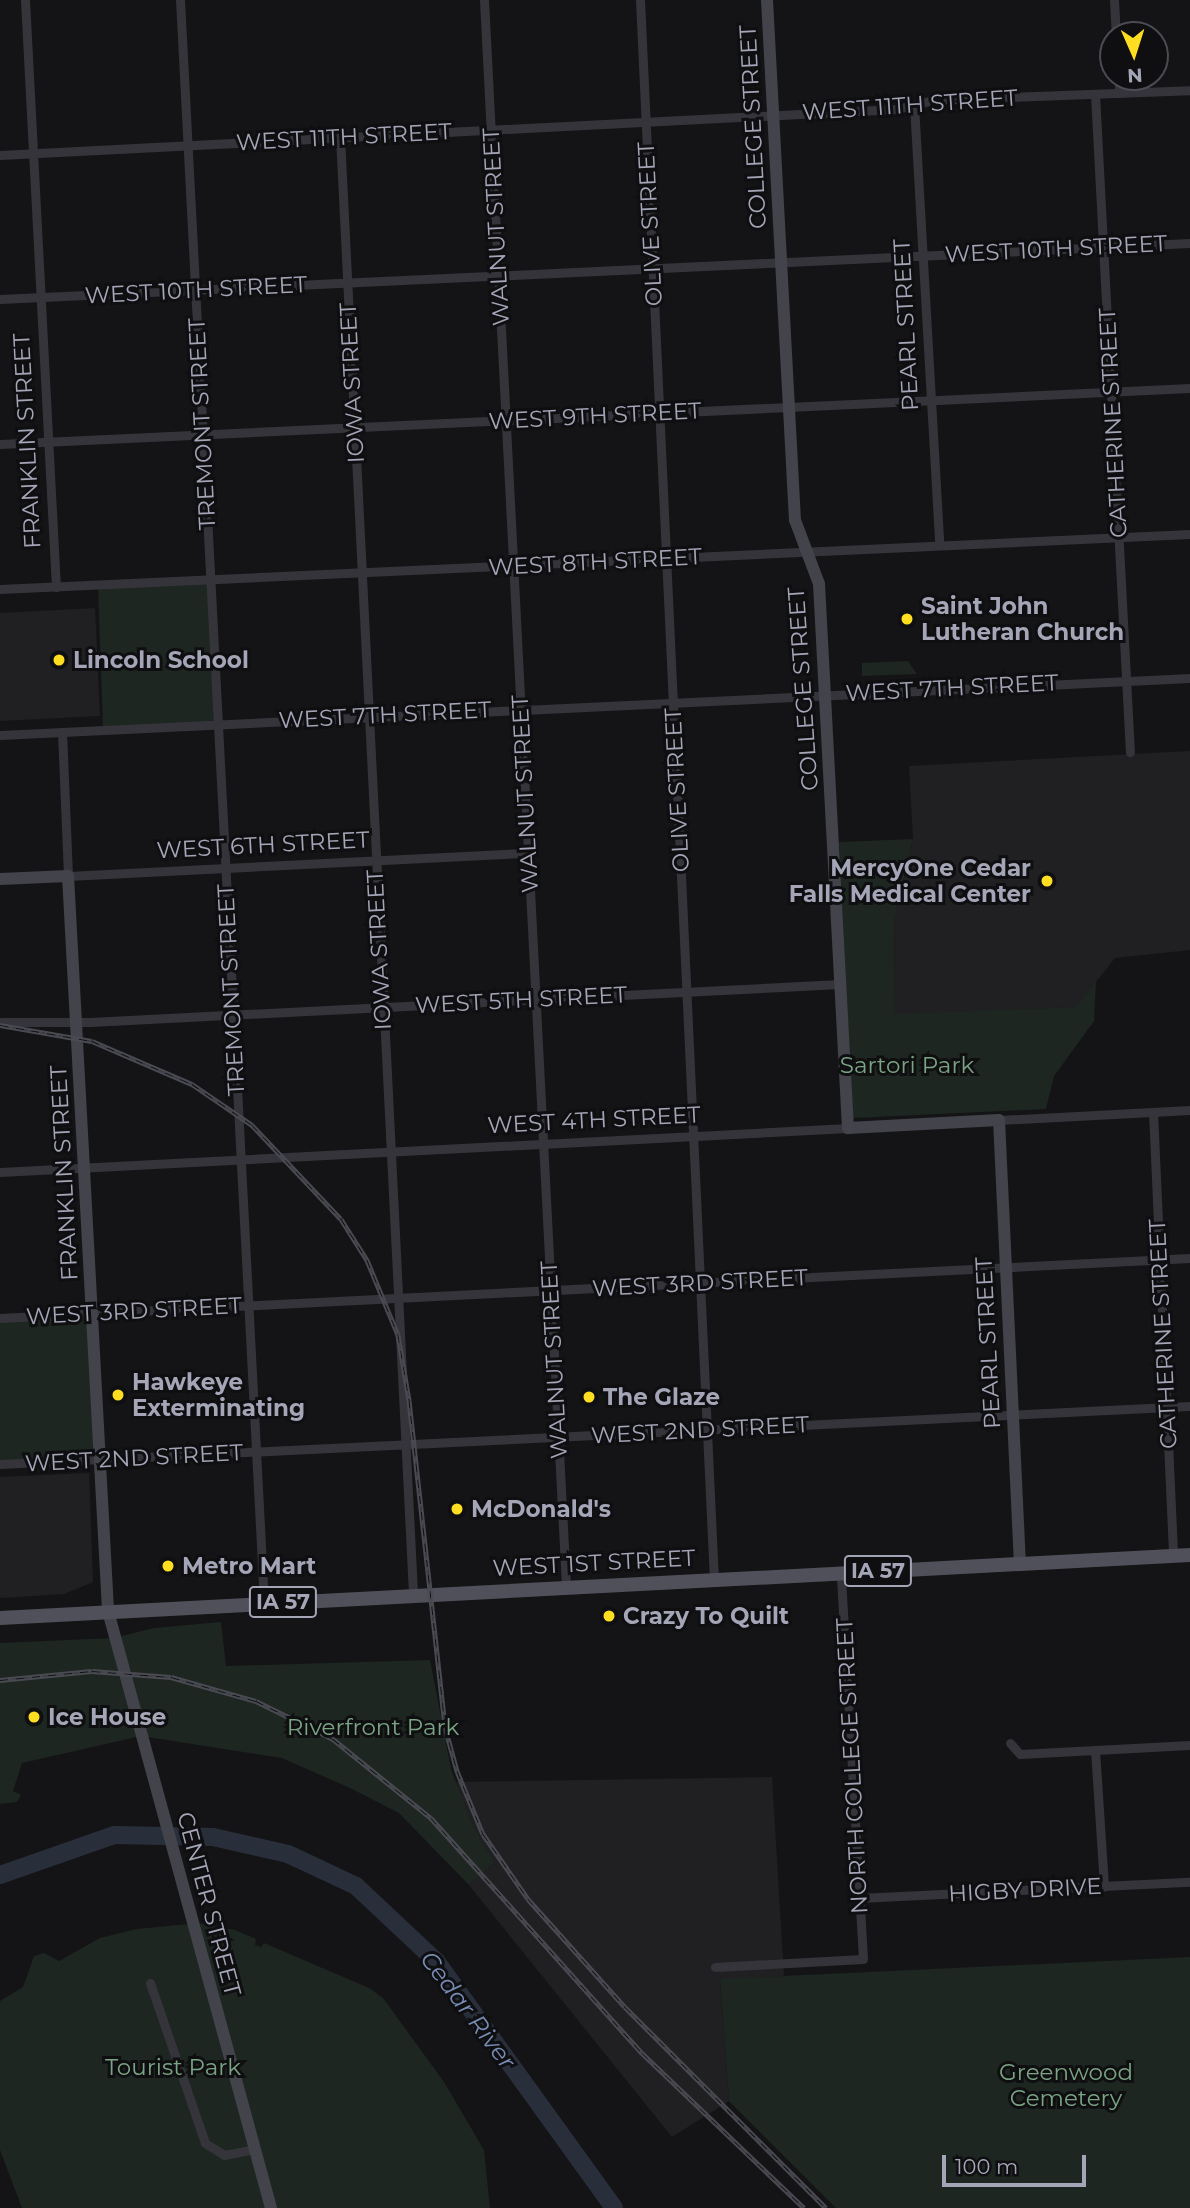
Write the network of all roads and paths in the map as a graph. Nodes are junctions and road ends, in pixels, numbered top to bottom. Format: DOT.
graph roads {
  1 [pos="24,0"];
  2 [pos="180,0"];
  3 [pos="484,0"];
  4 [pos="640,0"];
  5 [pos="767,0"];
  6 [pos="1114,0"];
  7 [pos="1115,21"];
  8 [pos="1190,90"];
  9 [pos="1119,93"];
  10 [pos="1095,94"];
  11 [pos="914,105"];
  12 [pos="773,115"];
  13 [pos="646,121"];
  14 [pos="491,130"];
  15 [pos="340,137"];
  16 [pos="187,145"];
  17 [pos="33,153"];
  18 [pos="0,155"];
  19 [pos="1190,243"];
  20 [pos="1103,247"];
  21 [pos="923,255"];
  22 [pos="781,262"];
  23 [pos="652,268"];
  24 [pos="498,275"];
  25 [pos="347,283"];
  26 [pos="195,290"];
  27 [pos="40,297"];
  28 [pos="0,299"];
  29 [pos="1190,388"];
  30 [pos="1111,391"];
  31 [pos="931,400"];
  32 [pos="789,407"];
  33 [pos="659,413"];
  34 [pos="506,420"];
  35 [pos="354,427"];
  36 [pos="203,434"];
  37 [pos="48,442"];
  38 [pos="0,444"];
  39 [pos="1190,534"];
  40 [pos="1119,537"];
  41 [pos="939,543"];
  42 [pos="810,550"];
  43 [pos="666,558"];
  44 [pos="513,565"];
  45 [pos="361,573"];
  46 [pos="210,580"];
  47 [pos="55,587"];
  48 [pos="0,589"];
  49 [pos="1190,678"];
  50 [pos="1126,680"];
  51 [pos="825,694"];
  52 [pos="673,701"];
  53 [pos="521,709"];
  54 [pos="368,716"];
  55 [pos="218,724"];
  56 [pos="62,732"];
  57 [pos="0,735"];
  58 [pos="1130,752"];
  59 [pos="528,853"];
  60 [pos="375,861"];
  61 [pos="225,868"];
  62 [pos="68,876"];
  63 [pos="0,879"];
  64 [pos="840,984"];
  65 [pos="686,991"];
  66 [pos="536,999"];
  67 [pos="382,1006"];
  68 [pos="233,1014"];
  69 [pos="0,1022"];
  70 [pos="76,1022"];
  71 [pos="0,1028"];
  72 [pos="1190,1110"];
  73 [pos="1153,1112"];
  74 [pos="999,1120"];
  75 [pos="848,1128"];
  76 [pos="693,1136"];
  77 [pos="543,1144"];
  78 [pos="389,1152"];
  79 [pos="241,1160"];
  80 [pos="84,1168"];
  81 [pos="0,1172"];
  82 [pos="1190,1258"];
  83 [pos="1159,1260"];
  84 [pos="1006,1268"];
  85 [pos="700,1283"];
  86 [pos="551,1290"];
  87 [pos="396,1298"];
  88 [pos="249,1305"];
  89 [pos="92,1313"];
  90 [pos="0,1318"];
  91 [pos="1190,1406"];
  92 [pos="1166,1407"];
  93 [pos="1013,1415"];
  94 [pos="707,1430"];
  95 [pos="558,1437"];
  96 [pos="403,1445"];
  97 [pos="256,1452"];
  98 [pos="100,1460"];
  99 [pos="0,1464"];
  100 [pos="1190,1555"];
  101 [pos="1173,1556"];
  102 [pos="1020,1564"];
  103 [pos="841,1573"];
  104 [pos="714,1580"];
  105 [pos="566,1587"];
  106 [pos="413,1594"];
  107 [pos="264,1603"];
  108 [pos="108,1611"];
  109 [pos="0,1618"];
  110 [pos="1010,1743"];
  111 [pos="1190,1745"];
  112 [pos="1096,1750"];
  113 [pos="1190,1882"];
  114 [pos="1104,1886"];
  115 [pos="859,1898"];
  116 [pos="715,1967"];
  117 [pos="150,1983"];
  118 [pos="254,2149"];
  119 [pos="271,2208"];
  1 -- 17 [label="street, FRANKLIN STREET"];
  2 -- 16 [label="street, TREMONT STREET"];
  3 -- 14 [label="street, WALNUT STREET"];
  4 -- 13 [label="street, OLIVE STREET"];
  5 -- 12 [label="street, COLLEGE STREET"];
  6 -- 7 [label="street"];
  8 -- 9 [label="street, WEST 11TH STREET"];
  9 -- 10 [label="street, WEST 11TH STREET"];
  10 -- 11 [label="street, WEST 11TH STREET"];
  10 -- 20 [label="street, CATHERINE STREET"];
  11 -- 12 [label="street, WEST 11TH STREET"];
  11 -- 21 [label="street, PEARL STREET"];
  12 -- 13 [label="street, WEST 11TH STREET"];
  12 -- 22 [label="street, COLLEGE STREET"];
  13 -- 14 [label="street, WEST 11TH STREET"];
  13 -- 23 [label="street, OLIVE STREET"];
  14 -- 15 [label="street, WEST 11TH STREET"];
  14 -- 24 [label="street, WALNUT STREET"];
  15 -- 16 [label="street, WEST 11TH STREET"];
  15 -- 25 [label="street, IOWA STREET"];
  16 -- 17 [label="street, WEST 11TH STREET"];
  16 -- 26 [label="street, TREMONT STREET"];
  17 -- 18 [label="street, WEST 11TH STREET"];
  17 -- 27 [label="street, FRANKLIN STREET"];
  19 -- 20 [label="street, WEST 10TH STREET"];
  20 -- 21 [label="street, WEST 10TH STREET"];
  20 -- 30 [label="street, CATHERINE STREET"];
  21 -- 22 [label="street, WEST 10TH STREET"];
  21 -- 31 [label="street, PEARL STREET"];
  22 -- 23 [label="street, WEST 10TH STREET"];
  22 -- 32 [label="street, COLLEGE STREET"];
  23 -- 24 [label="street, WEST 10TH STREET"];
  23 -- 33 [label="street, OLIVE STREET"];
  24 -- 25 [label="street, WEST 10TH STREET"];
  24 -- 34 [label="street, WALNUT STREET"];
  25 -- 26 [label="street, WEST 10TH STREET"];
  25 -- 35 [label="street, IOWA STREET"];
  26 -- 27 [label="street, WEST 10TH STREET"];
  26 -- 36 [label="street, TREMONT STREET"];
  27 -- 28 [label="street, WEST 10TH STREET"];
  27 -- 37 [label="street, FRANKLIN STREET"];
  29 -- 30 [label="street, WEST 9TH STREET"];
  30 -- 31 [label="street, WEST 9TH STREET"];
  30 -- 40 [label="street, CATHERINE STREET"];
  31 -- 32 [label="street, WEST 9TH STREET"];
  31 -- 41 [label="street, PEARL STREET"];
  32 -- 33 [label="street, WEST 9TH STREET"];
  32 -- 42 [label="street, COLLEGE STREET"];
  33 -- 34 [label="street, WEST 9TH STREET"];
  33 -- 43 [label="street, OLIVE STREET"];
  34 -- 35 [label="street, WEST 9TH STREET"];
  34 -- 44 [label="street, WALNUT STREET"];
  35 -- 36 [label="street, WEST 9TH STREET"];
  35 -- 45 [label="street, IOWA STREET"];
  36 -- 37 [label="street, WEST 9TH STREET"];
  36 -- 46 [label="street, TREMONT STREET"];
  37 -- 38 [label="street, WEST 9TH STREET"];
  37 -- 47 [label="street, FRANKLIN STREET"];
  39 -- 40 [label="street, WEST 8TH STREET"];
  40 -- 41 [label="street, WEST 8TH STREET"];
  40 -- 50 [label="street, CATHERINE STREET"];
  41 -- 42 [label="street, WEST 8TH STREET"];
  42 -- 43 [label="street, WEST 8TH STREET"];
  42 -- 51 [label="street, COLLEGE STREET"];
  43 -- 44 [label="street, WEST 8TH STREET"];
  43 -- 52 [label="street, OLIVE STREET"];
  44 -- 45 [label="street, WEST 8TH STREET"];
  44 -- 53 [label="street, WALNUT STREET"];
  45 -- 46 [label="street, WEST 8TH STREET"];
  45 -- 54 [label="street, IOWA STREET"];
  46 -- 47 [label="street, WEST 8TH STREET"];
  46 -- 55 [label="street, TREMONT STREET"];
  47 -- 48 [label="street, WEST 8TH STREET"];
  49 -- 50 [label="street, WEST 7TH STREET"];
  50 -- 51 [label="street, WEST 7TH STREET"];
  50 -- 58 [label="street, CATHERINE STREET"];
  51 -- 52 [label="street, WEST 7TH STREET"];
  51 -- 64 [label="street, COLLEGE STREET"];
  52 -- 53 [label="street, WEST 7TH STREET"];
  52 -- 65 [label="street, OLIVE STREET"];
  53 -- 54 [label="street, WEST 7TH STREET"];
  53 -- 59 [label="street, WALNUT STREET"];
  54 -- 55 [label="street, WEST 7TH STREET"];
  54 -- 60 [label="street, IOWA STREET"];
  55 -- 56 [label="street, WEST 7TH STREET"];
  55 -- 61 [label="street, TREMONT STREET"];
  56 -- 57 [label="street, WEST 7TH STREET"];
  56 -- 62 [label="street, FRANKLIN STREET"];
  59 -- 60 [label="street, WEST 6TH STREET"];
  59 -- 66 [label="street, WALNUT STREET"];
  60 -- 61 [label="street, WEST 6TH STREET"];
  60 -- 67 [label="street, IOWA STREET"];
  61 -- 62 [label="street, WEST 6TH STREET"];
  61 -- 68 [label="street, TREMONT STREET"];
  62 -- 63 [label="street, WEST 6TH STREET"];
  62 -- 70 [label="street, FRANKLIN STREET"];
  64 -- 65 [label="street, WEST 5TH STREET"];
  64 -- 75 [label="street, COLLEGE STREET"];
  65 -- 66 [label="street, WEST 5TH STREET"];
  65 -- 76 [label="street, OLIVE STREET"];
  66 -- 67 [label="street, WEST 5TH STREET"];
  66 -- 77 [label="street, WALNUT STREET"];
  67 -- 68 [label="street, WEST 5TH STREET"];
  67 -- 78 [label="street, IOWA STREET"];
  68 -- 70 [label="street, WEST 5TH STREET"];
  68 -- 79 [label="street, TREMONT STREET"];
  69 -- 70 [label="street, WEST 5TH STREET"];
  70 -- 71 [label="street, WEST 5TH STREET"];
  70 -- 80 [label="street, FRANKLIN STREET"];
  72 -- 73 [label="street, WEST 4TH STREET"];
  73 -- 74 [label="street, WEST 4TH STREET"];
  73 -- 83 [label="street, CATHERINE STREET"];
  74 -- 75 [label="street, WEST 4TH STREET"];
  74 -- 84 [label="street, PEARL STREET"];
  75 -- 76 [label="street, WEST 4TH STREET"];
  76 -- 77 [label="street, WEST 4TH STREET"];
  76 -- 85 [label="street, OLIVE STREET"];
  77 -- 78 [label="street, WEST 4TH STREET"];
  77 -- 86 [label="street, WALNUT STREET"];
  78 -- 79 [label="street, WEST 4TH STREET"];
  78 -- 87 [label="street, IOWA STREET"];
  79 -- 80 [label="street, WEST 4TH STREET"];
  79 -- 88 [label="street, TREMONT STREET"];
  80 -- 81 [label="street, WEST 4TH STREET"];
  80 -- 89 [label="street, FRANKLIN STREET"];
  82 -- 83 [label="street, WEST 3RD STREET"];
  83 -- 84 [label="street, WEST 3RD STREET"];
  83 -- 92 [label="street, CATHERINE STREET"];
  84 -- 85 [label="street, WEST 3RD STREET"];
  84 -- 93 [label="street, PEARL STREET"];
  85 -- 86 [label="street, WEST 3RD STREET"];
  85 -- 94 [label="street, OLIVE STREET"];
  86 -- 87 [label="street, WEST 3RD STREET"];
  86 -- 95 [label="street, WALNUT STREET"];
  87 -- 88 [label="street, WEST 3RD STREET"];
  87 -- 96 [label="street, IOWA STREET"];
  88 -- 89 [label="street, WEST 3RD STREET"];
  88 -- 97 [label="street, TREMONT STREET"];
  89 -- 90 [label="street, WEST 3RD STREET"];
  89 -- 98 [label="street, FRANKLIN STREET"];
  91 -- 92 [label="street, WEST 2ND STREET"];
  92 -- 93 [label="street, WEST 2ND STREET"];
  92 -- 101 [label="street, CATHERINE STREET"];
  93 -- 94 [label="street, WEST 2ND STREET"];
  93 -- 102 [label="street, PEARL STREET"];
  94 -- 95 [label="street, WEST 2ND STREET"];
  94 -- 104 [label="street, OLIVE STREET"];
  95 -- 96 [label="street, WEST 2ND STREET"];
  95 -- 105 [label="street, WALNUT STREET"];
  96 -- 97 [label="street, WEST 2ND STREET"];
  96 -- 106 [label="street, IOWA STREET"];
  97 -- 98 [label="street, WEST 2ND STREET"];
  97 -- 107 [label="street, TREMONT STREET"];
  98 -- 99 [label="street, WEST 2ND STREET"];
  98 -- 108 [label="street, FRANKLIN STREET"];
  100 -- 101 [label="main road, WEST 1ST STREET / IA 57"];
  101 -- 102 [label="main road, WEST 1ST STREET / IA 57"];
  102 -- 103 [label="main road, WEST 1ST STREET / IA 57"];
  103 -- 104 [label="main road, WEST 1ST STREET / IA 57"];
  103 -- 115 [label="street, NORTH COLLEGE STREET"];
  104 -- 105 [label="main road, WEST 1ST STREET / IA 57"];
  105 -- 106 [label="main road, WEST 1ST STREET / IA 57"];
  106 -- 107 [label="main road, WEST 1ST STREET / IA 57"];
  107 -- 108 [label="main road, WEST 1ST STREET / IA 57"];
  108 -- 109 [label="main road, WEST 1ST STREET / IA 57"];
  108 -- 118 [label="street, CENTER STREET"];
  110 -- 112 [label="street"];
  111 -- 112 [label="street"];
  112 -- 114 [label="street"];
  113 -- 114 [label="street, HIGBY DRIVE"];
  114 -- 115 [label="street, HIGBY DRIVE"];
  115 -- 116 [label="street, NORTH COLLEGE STREET"];
  117 -- 118 [label="street"];
  118 -- 119 [label="street, CENTER STREET"];
}
